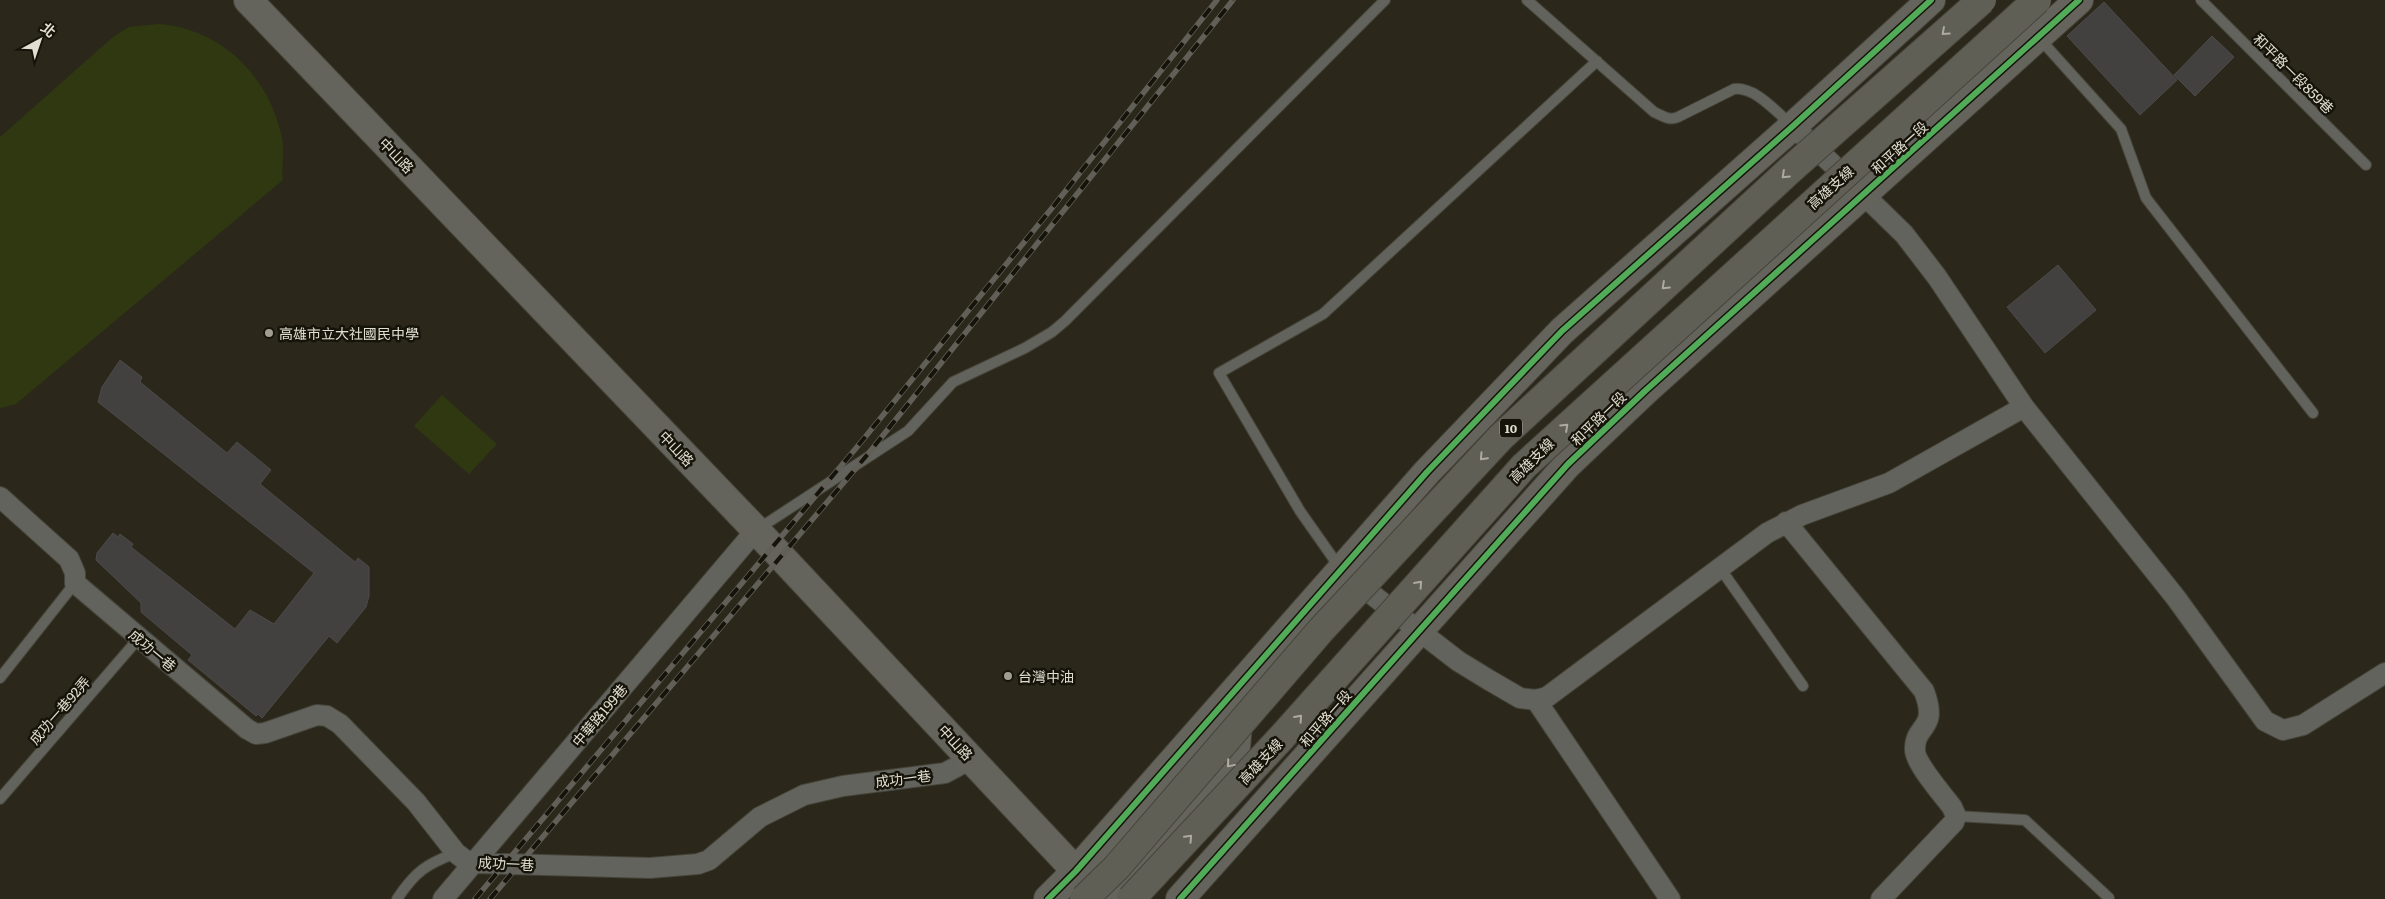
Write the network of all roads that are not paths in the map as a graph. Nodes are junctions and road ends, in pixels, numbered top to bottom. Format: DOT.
graph roads {
  1 [pos="248,0"];
  2 [pos="1384,0"];
  3 [pos="1527,0"];
  4 [pos="1932,0"];
  5 [pos="1982,0"];
  6 [pos="2037,0"];
  7 [pos="2079,0"];
  8 [pos="2201,0"];
  9 [pos="2038,37"];
  10 [pos="1596,61"];
  11 [pos="1793,126"];
  12 [pos="2366,165"];
  13 [pos="1864,196"];
  14 [pos="2024,407"];
  15 [pos="2313,413"];
  16 [pos="0,497"];
  17 [pos="1786,522"];
  18 [pos="756,530"];
  19 [pos="1720,568"];
  20 [pos="1342,571"];
  21 [pos="75,584"];
  22 [pos="1419,630"];
  23 [pos="140,638"];
  24 [pos="2385,673"];
  25 [pos="0,678"];
  26 [pos="1242,683"];
  27 [pos="1803,686"];
  28 [pos="1536,700"];
  29 [pos="971,759"];
  30 [pos="0,799"];
  31 [pos="1956,816"];
  32 [pos="456,853"];
  33 [pos="474,862"];
  34 [pos="1076,871"];
  35 [pos="2109,898"];
  36 [pos="397,899"];
  37 [pos="443,899"];
  38 [pos="1048,899"];
  39 [pos="1084,899"];
  40 [pos="1103,899"];
  41 [pos="1110,899"];
  42 [pos="1132,899"];
  43 [pos="1180,899"];
  44 [pos="1670,899"];
  45 [pos="1882,899"];
  1 -- 18 [label="street, 中山路"];
  2 -- 18 [label="lane"];
  3 -- 10 [label="lane"];
  4 -- 11 [label="street"];
  5 -- 39 [label="highway, 10, one-way, bridge"];
  42 -- 6 [label="highway, 高雄支線, one-way, bridge"];
  7 -- 9 [label="street, 和平路一段"];
  8 -- 12 [label="lane, 和平路一段859巷"];
  9 -- 13 [label="street, 和平路一段"];
  9 -- 15 [label="lane"];
  10 -- 11 [label="lane"];
  10 -- 20 [label="lane"];
  11 -- 13 [label="street"];
  11 -- 20 [label="street"];
  13 -- 14 [label="street"];
  13 -- 22 [label="street, 和平路一段"];
  14 -- 17 [label="street"];
  14 -- 24 [label="street"];
  16 -- 21 [label="street"];
  17 -- 19 [label="street"];
  17 -- 31 [label="street"];
  18 -- 29 [label="street, 中山路"];
  18 -- 33 [label="street, 中華路199巷"];
  19 -- 27 [label="lane"];
  19 -- 28 [label="street"];
  20 -- 22 [label="street"];
  20 -- 26 [label="street"];
  21 -- 23 [label="street, 成功一巷"];
  21 -- 25 [label="lane"];
  22 -- 28 [label="street"];
  22 -- 43 [label="street, 和平路一段"];
  23 -- 30 [label="lane, 成功一巷92弄"];
  23 -- 32 [label="street, 成功一巷"];
  26 -- 34 [label="street"];
  26 -- 41 [label="street, one-way"];
  28 -- 44 [label="street"];
  29 -- 33 [label="street, 成功一巷"];
  29 -- 34 [label="street, 中山路"];
  31 -- 35 [label="lane"];
  31 -- 45 [label="street"];
  32 -- 33 [label="street, 成功一巷"];
  32 -- 36 [label="lane"];
  33 -- 37 [label="street, 中華路199巷"];
  34 -- 38 [label="street"];
  34 -- 40 [label="street, 中山路"];
}
